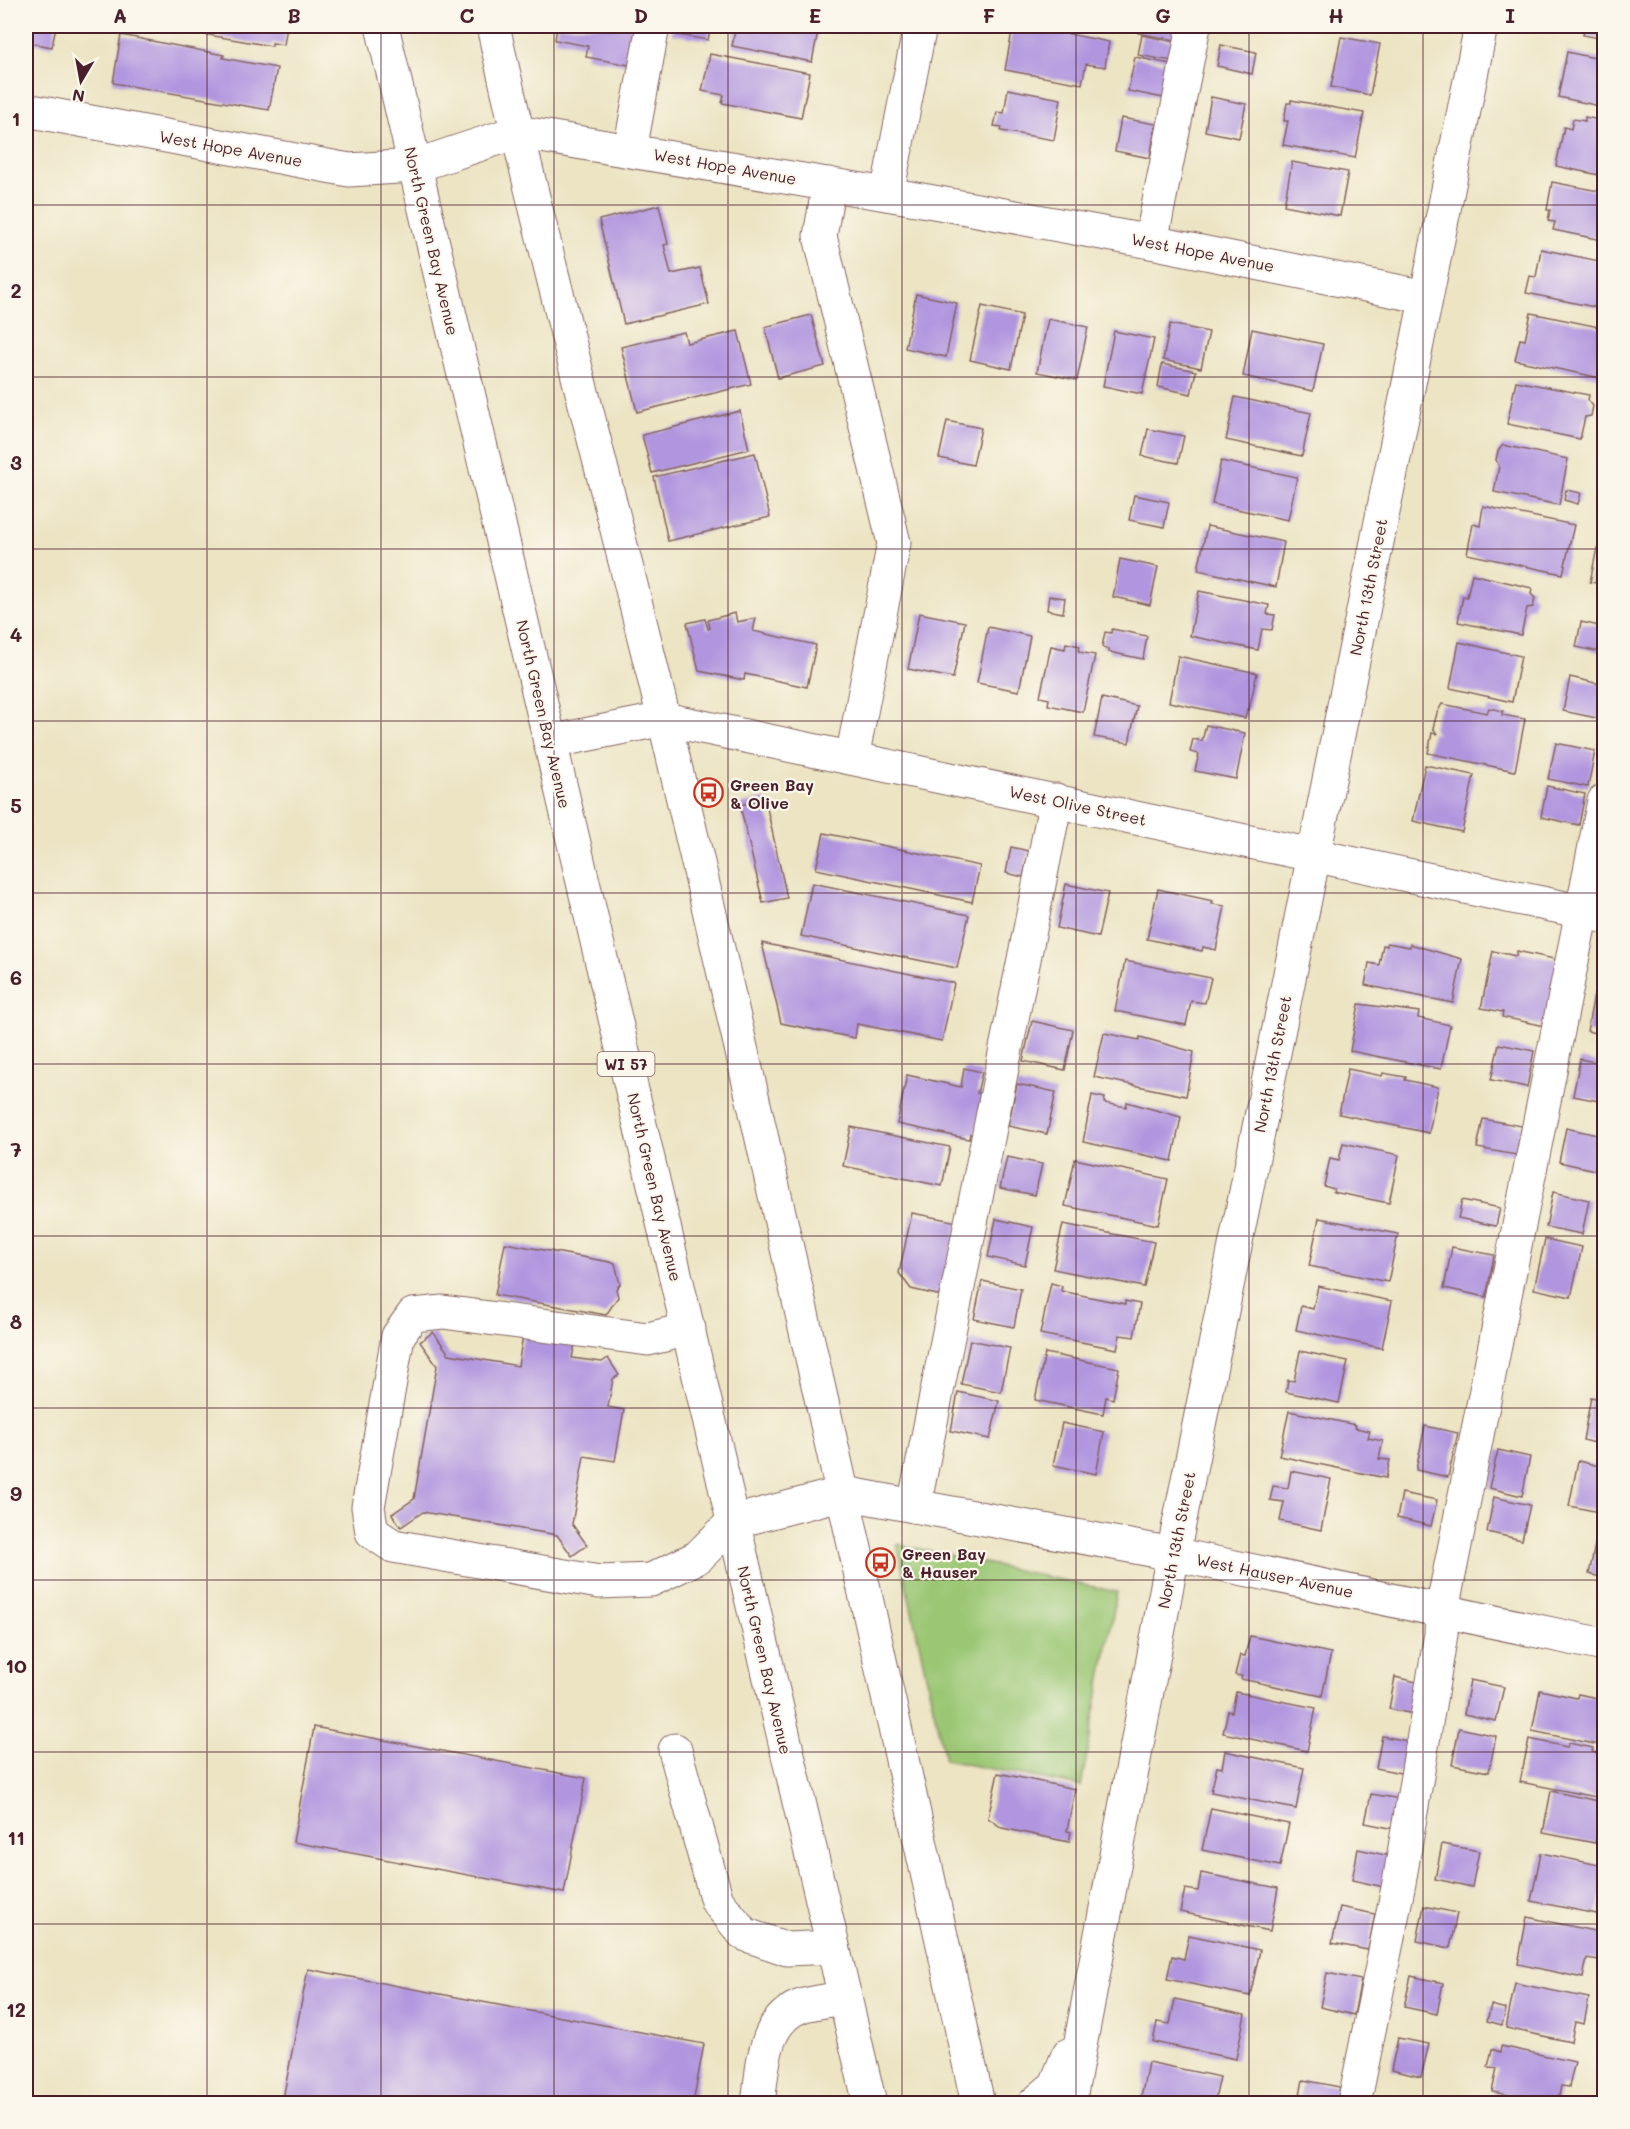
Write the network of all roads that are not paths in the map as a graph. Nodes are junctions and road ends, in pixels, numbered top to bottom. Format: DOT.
graph roads {
  1 [pos="382,26"];
  2 [pos="493,26"];
  3 [pos="653,26"];
  4 [pos="920,26"];
  5 [pos="1194,26"];
  6 [pos="1481,26"];
  7 [pos="26,110"];
  8 [pos="517,132"];
  9 [pos="630,150"];
  10 [pos="415,166"];
  11 [pos="829,184"];
  12 [pos="887,194"];
  13 [pos="1151,242"];
  14 [pos="1426,297"];
  15 [pos="664,719"];
  16 [pos="550,742"];
  17 [pos="852,758"];
  18 [pos="1056,800"];
  19 [pos="1605,801"];
  20 [pos="1314,854"];
  21 [pos="1593,914"];
  22 [pos="689,1329"];
  23 [pos="844,1493"];
  24 [pos="915,1506"];
  25 [pos="733,1522"];
  26 [pos="1173,1554"];
  27 [pos="1442,1610"];
  28 [pos="1605,1645"];
  29 [pos="675,1750"];
  30 [pos="833,1947"];
  31 [pos="845,1997"];
  32 [pos="1084,2018"];
  33 [pos="758,2103"];
  34 [pos="870,2103"];
  35 [pos="978,2103"];
  36 [pos="1034,2103"];
  37 [pos="1069,2103"];
  38 [pos="1354,2103"];
  1 -- 10 [label="street, North Green Bay Avenue / WI 57"];
  2 -- 8 [label="street"];
  3 -- 9 [label="street"];
  4 -- 12 [label="street"];
  5 -- 13 [label="street"];
  6 -- 14 [label="street, North 13th Street"];
  7 -- 10 [label="street, West Hope Avenue"];
  8 -- 9 [label="street, West Hope Avenue"];
  8 -- 10 [label="street, West Hope Avenue"];
  8 -- 15 [label="street"];
  9 -- 11 [label="street, West Hope Avenue"];
  10 -- 16 [label="street, North Green Bay Avenue / WI 57"];
  11 -- 12 [label="street, West Hope Avenue"];
  11 -- 17 [label="street"];
  12 -- 13 [label="street, West Hope Avenue"];
  13 -- 14 [label="street, West Hope Avenue"];
  14 -- 20 [label="street, North 13th Street"];
  15 -- 16 [label="street, West Olive Street"];
  15 -- 17 [label="street, West Olive Street"];
  15 -- 23 [label="street"];
  16 -- 22 [label="street, North Green Bay Avenue / WI 57"];
  17 -- 18 [label="street, West Olive Street"];
  18 -- 20 [label="street, West Olive Street"];
  18 -- 24 [label="street"];
  19 -- 21 [label="street"];
  20 -- 21 [label="street, West Olive Street"];
  20 -- 26 [label="street, North 13th Street"];
  21 -- 27 [label="street"];
  22 -- 25 [label="street, North Green Bay Avenue / WI 57"];
  22 -- 25 [label="street"];
  23 -- 24 [label="street, West Hauser Avenue"];
  23 -- 25 [label="street, West Hauser Avenue"];
  23 -- 35 [label="street"];
  24 -- 26 [label="street, West Hauser Avenue"];
  25 -- 30 [label="street, North Green Bay Avenue / WI 57"];
  26 -- 27 [label="street, West Hauser Avenue"];
  26 -- 32 [label="street, North 13th Street"];
  27 -- 28 [label="street, West Hauser Avenue"];
  27 -- 38 [label="street"];
  29 -- 30 [label="street"];
  30 -- 31 [label="street, North Green Bay Avenue / WI 57"];
  31 -- 33 [label="street"];
  31 -- 34 [label="street, North Green Bay Avenue / WI 57"];
  32 -- 36 [label="street"];
  32 -- 37 [label="street, North 13th Street"];
}
